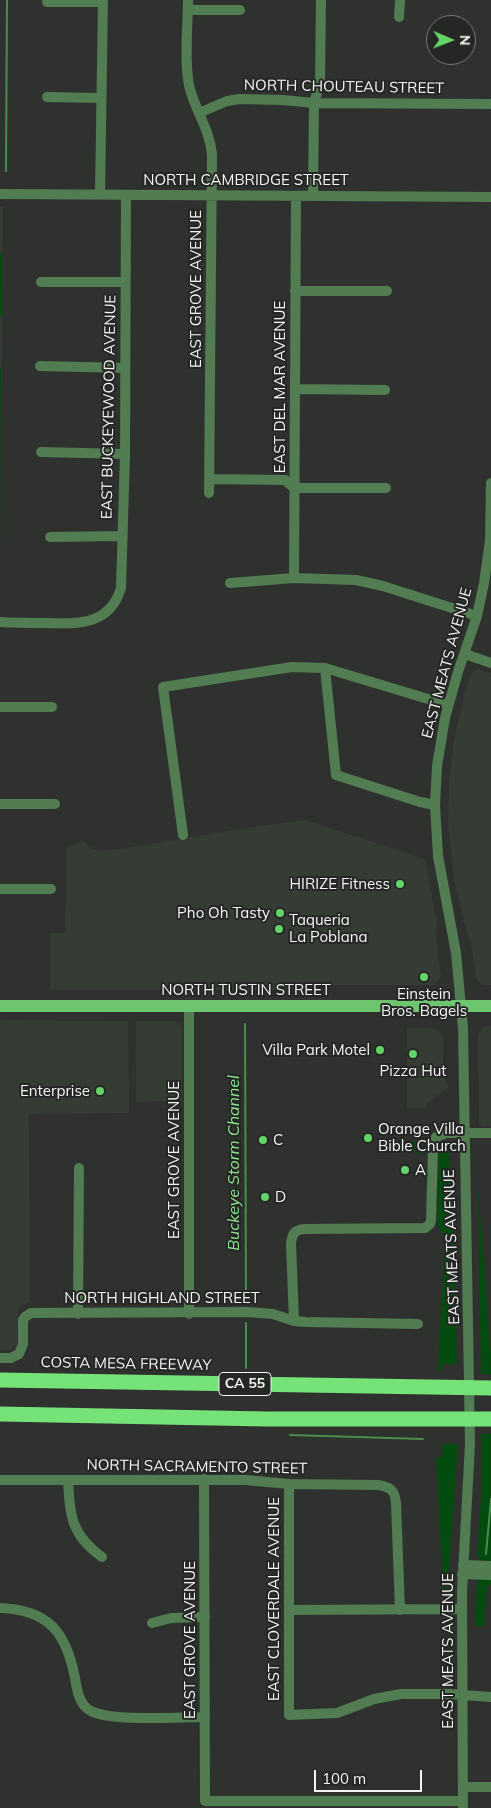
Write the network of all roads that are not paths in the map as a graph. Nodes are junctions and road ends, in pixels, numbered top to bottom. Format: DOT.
graph roads {
  1 [pos="321,0"];
  2 [pos="400,0"];
  3 [pos="102,1"];
  4 [pos="47,2"];
  5 [pos="188,5"];
  6 [pos="240,10"];
  7 [pos="399,17"];
  8 [pos="47,97"];
  9 [pos="101,98"];
  10 [pos="314,103"];
  11 [pos="491,104"];
  12 [pos="199,113"];
  13 [pos="0,194"];
  14 [pos="100,194"];
  15 [pos="126,195"];
  16 [pos="212,195"];
  17 [pos="296,196"];
  18 [pos="313,196"];
  19 [pos="491,197"];
  20 [pos="41,282"];
  21 [pos="125,282"];
  22 [pos="295,291"];
  23 [pos="387,291"];
  24 [pos="40,366"];
  25 [pos="125,368"];
  26 [pos="295,389"];
  27 [pos="385,390"];
  28 [pos="41,452"];
  29 [pos="125,454"];
  30 [pos="210,479"];
  31 [pos="491,483"];
  32 [pos="294,488"];
  33 [pos="386,488"];
  34 [pos="209,493"];
  35 [pos="50,536"];
  36 [pos="122,536"];
  37 [pos="294,578"];
  38 [pos="230,583"];
  39 [pos="477,616"];
  40 [pos="0,622"];
  41 [pos="465,654"];
  42 [pos="491,663"];
  43 [pos="325,668"];
  44 [pos="448,705"];
  45 [pos="0,707"];
  46 [pos="52,707"];
  47 [pos="0,804"];
  48 [pos="55,804"];
  49 [pos="435,805"];
  50 [pos="183,835"];
  51 [pos="0,889"];
  52 [pos="51,889"];
  53 [pos="0,1006"];
  54 [pos="189,1006"];
  55 [pos="462,1006"];
  56 [pos="491,1006"];
  57 [pos="464,1132"];
  58 [pos="491,1133"];
  59 [pos="79,1168"];
  60 [pos="78,1314"];
  61 [pos="189,1314"];
  62 [pos="294,1321"];
  63 [pos="418,1324"];
  64 [pos="0,1358"];
  65 [pos="0,1380"];
  66 [pos="491,1388"];
  67 [pos="0,1414"];
  68 [pos="491,1419"];
  69 [pos="0,1480"];
  70 [pos="68,1480"];
  71 [pos="204,1480"];
  72 [pos="289,1484"];
  73 [pos="102,1557"];
  74 [pos="491,1566"];
  75 [pos="463,1570"];
  76 [pos="491,1575"];
  77 [pos="0,1608"];
  78 [pos="462,1609"];
  79 [pos="289,1610"];
  80 [pos="400,1610"];
  81 [pos="204,1618"];
  82 [pos="152,1623"];
  83 [pos="462,1694"];
  84 [pos="491,1697"];
  85 [pos="205,1717"];
  86 [pos="463,1786"];
  87 [pos="491,1787"];
  88 [pos="355,1805"];
  89 [pos="463,1805"];
  1 -- 10 [label="street"];
  2 -- 7 [label="street"];
  3 -- 4 [label="street"];
  3 -- 9 [label="street"];
  5 -- 6 [label="street"];
  5 -- 12 [label="street, EAST GROVE AVENUE"];
  8 -- 9 [label="street"];
  9 -- 14 [label="street"];
  10 -- 11 [label="street, NORTH CHOUTEAU STREET"];
  10 -- 12 [label="street, NORTH CHOUTEAU STREET"];
  10 -- 18 [label="street"];
  12 -- 16 [label="street, EAST GROVE AVENUE"];
  13 -- 14 [label="street, NORTH CAMBRIDGE STREET"];
  14 -- 15 [label="street, NORTH CAMBRIDGE STREET"];
  15 -- 16 [label="street, NORTH CAMBRIDGE STREET"];
  15 -- 21 [label="street, EAST BUCKEYEWOOD AVENUE"];
  16 -- 17 [label="street, NORTH CAMBRIDGE STREET"];
  16 -- 30 [label="street, EAST GROVE AVENUE"];
  17 -- 18 [label="street, NORTH CAMBRIDGE STREET"];
  17 -- 22 [label="street, EAST DEL MAR AVENUE"];
  18 -- 19 [label="street, NORTH CAMBRIDGE STREET"];
  20 -- 21 [label="street"];
  21 -- 25 [label="street, EAST BUCKEYEWOOD AVENUE"];
  22 -- 23 [label="street"];
  22 -- 26 [label="street, EAST DEL MAR AVENUE"];
  24 -- 25 [label="street"];
  25 -- 29 [label="street, EAST BUCKEYEWOOD AVENUE"];
  26 -- 27 [label="street"];
  26 -- 32 [label="street, EAST DEL MAR AVENUE"];
  28 -- 29 [label="street"];
  29 -- 36 [label="street, EAST BUCKEYEWOOD AVENUE"];
  30 -- 32 [label="street"];
  30 -- 34 [label="street, EAST GROVE AVENUE"];
  31 -- 39 [label="street, EAST MEATS AVENUE"];
  32 -- 33 [label="street"];
  32 -- 37 [label="street, EAST DEL MAR AVENUE"];
  35 -- 36 [label="street"];
  36 -- 40 [label="street, EAST BUCKEYEWOOD AVENUE"];
  37 -- 38 [label="street"];
  37 -- 39 [label="street"];
  39 -- 41 [label="street, EAST MEATS AVENUE"];
  41 -- 42 [label="street"];
  41 -- 44 [label="street, EAST MEATS AVENUE"];
  43 -- 44 [label="street"];
  43 -- 49 [label="street"];
  43 -- 50 [label="street"];
  44 -- 49 [label="street, EAST MEATS AVENUE"];
  45 -- 46 [label="street"];
  47 -- 48 [label="street"];
  49 -- 55 [label="street, EAST MEATS AVENUE"];
  51 -- 52 [label="street"];
  53 -- 54 [label="main road, NORTH TUSTIN STREET"];
  54 -- 55 [label="main road, NORTH TUSTIN STREET"];
  54 -- 61 [label="street, EAST GROVE AVENUE"];
  55 -- 56 [label="main road, NORTH TUSTIN STREET"];
  55 -- 57 [label="street, EAST MEATS AVENUE"];
  57 -- 58 [label="street"];
  57 -- 62 [label="street"];
  57 -- 75 [label="street, EAST MEATS AVENUE"];
  59 -- 60 [label="street"];
  60 -- 61 [label="street, NORTH HIGHLAND STREET"];
  60 -- 64 [label="street, NORTH HIGHLAND STREET"];
  61 -- 62 [label="street, NORTH HIGHLAND STREET"];
  62 -- 63 [label="street, NORTH HIGHLAND STREET"];
  65 -- 66 [label="highway, COSTA MESA FREEWAY / CA 55"];
  67 -- 68 [label="highway"];
  69 -- 70 [label="street, NORTH SACRAMENTO STREET"];
  70 -- 71 [label="street, NORTH SACRAMENTO STREET"];
  70 -- 73 [label="street"];
  71 -- 72 [label="street, NORTH SACRAMENTO STREET"];
  71 -- 81 [label="street, EAST GROVE AVENUE"];
  72 -- 79 [label="street, EAST CLOVERDALE AVENUE"];
  72 -- 80 [label="street, NORTH SACRAMENTO STREET"];
  74 -- 75 [label="street"];
  75 -- 76 [label="street"];
  75 -- 78 [label="street, EAST MEATS AVENUE"];
  77 -- 85 [label="street"];
  78 -- 80 [label="street"];
  78 -- 83 [label="street, EAST MEATS AVENUE"];
  79 -- 80 [label="street"];
  79 -- 83 [label="street, EAST CLOVERDALE AVENUE"];
  81 -- 82 [label="street"];
  81 -- 85 [label="street, EAST GROVE AVENUE"];
  83 -- 84 [label="street"];
  83 -- 86 [label="street, EAST MEATS AVENUE"];
  85 -- 88 [label="street, EAST GROVE AVENUE"];
  86 -- 87 [label="street"];
  86 -- 89 [label="street, EAST MEATS AVENUE"];
  88 -- 89 [label="street"];
}
